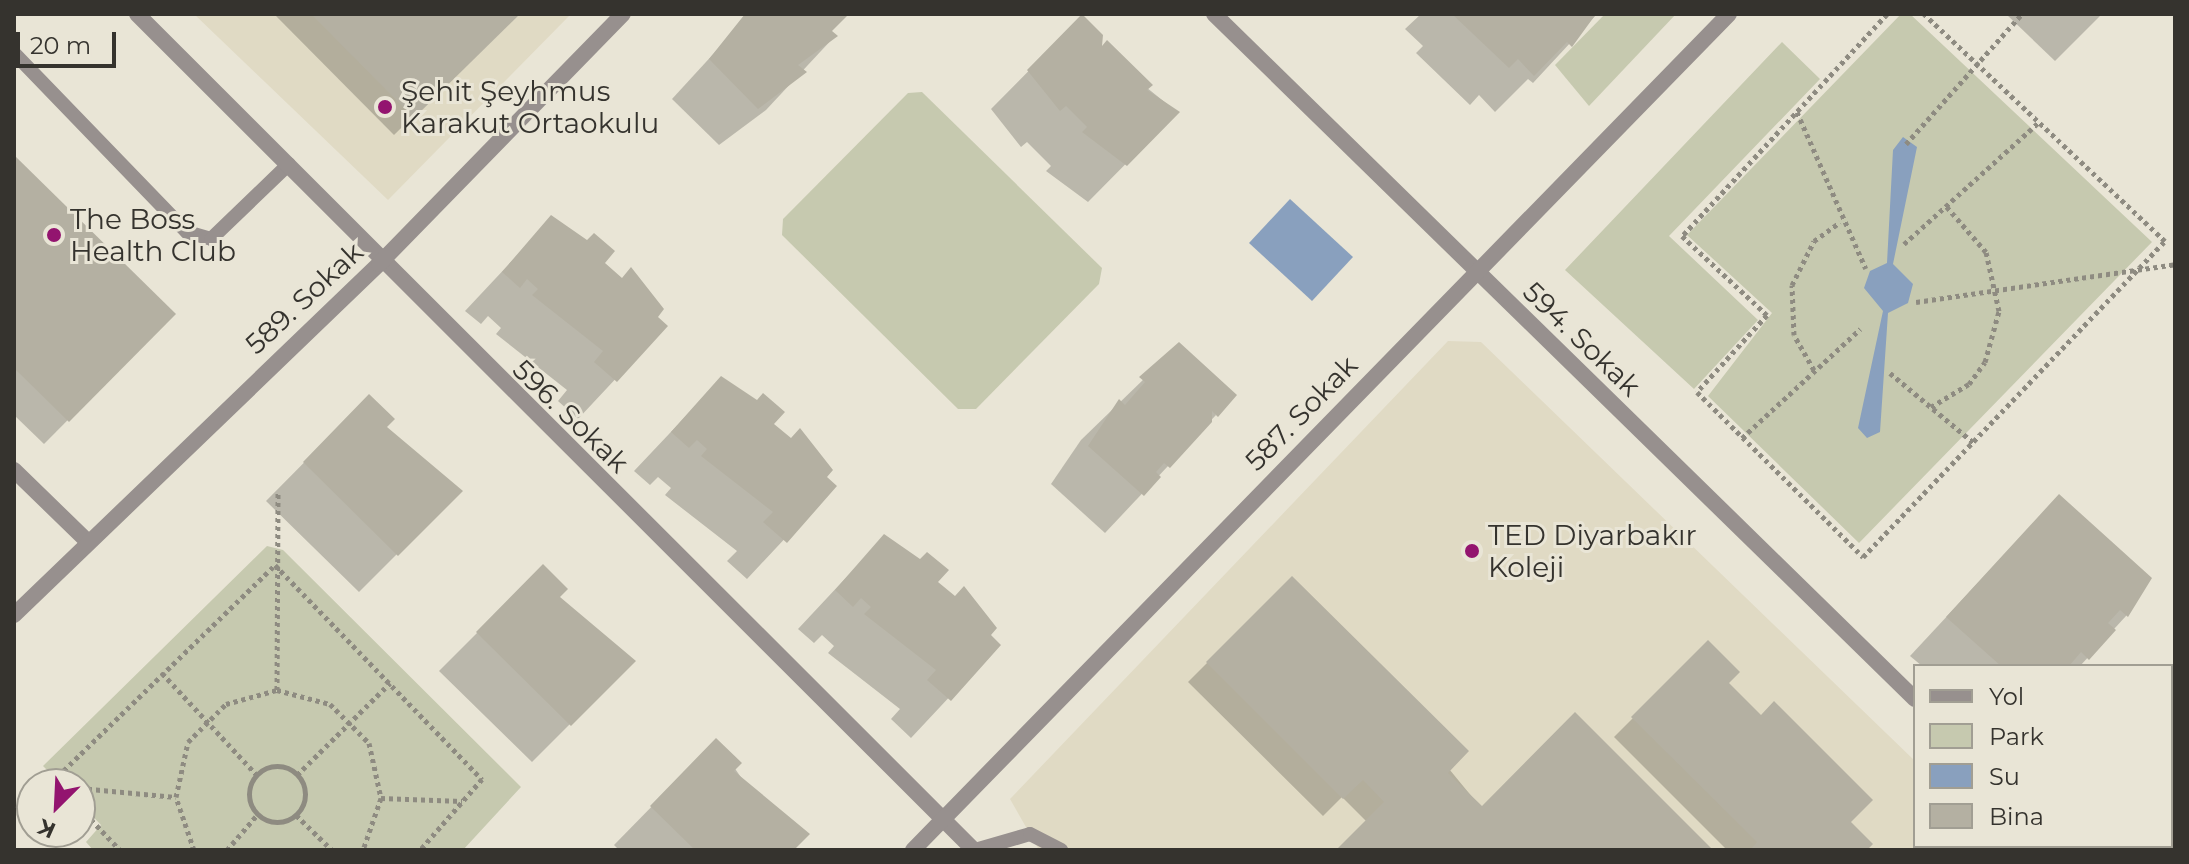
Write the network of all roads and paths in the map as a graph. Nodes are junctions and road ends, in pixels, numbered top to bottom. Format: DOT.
graph roads {
  1 [pos="137,14"];
  2 [pos="623,14"];
  3 [pos="1214,14"];
  4 [pos="1729,14"];
  5 [pos="1887,14"];
  6 [pos="1924,14"];
  7 [pos="2022,14"];
  8 [pos="14,53"];
  9 [pos="1973,63"];
  10 [pos="1797,112"];
  11 [pos="2038,123"];
  12 [pos="1906,144"];
  13 [pos="289,164"];
  14 [pos="1946,206"];
  15 [pos="1840,222"];
  16 [pos="1904,244"];
  17 [pos="379,264"];
  18 [pos="2175,264"];
  19 [pos="2139,266"];
  20 [pos="1866,269"];
  21 [pos="1475,272"];
  22 [pos="1999,288"];
  23 [pos="1916,302"];
  24 [pos="1860,329"];
  25 [pos="1814,370"];
  26 [pos="1890,373"];
  27 [pos="1931,407"];
  28 [pos="1742,438"];
  29 [pos="1974,443"];
  30 [pos="14,470"];
  31 [pos="278,493"];
  32 [pos="85,539"];
  33 [pos="275,565"];
  34 [pos="14,615"];
  35 [pos="162,673"];
  36 [pos="390,683"];
  37 [pos="277,690"];
  38 [pos="1913,697"];
  39 [pos="206,720"];
  40 [pos="352,721"];
  41 [pos="66,768"];
  42 [pos="256,774"];
  43 [pos="297,775"];
  44 [pos="96,790"];
  45 [pos="176,797"];
  46 [pos="381,798"];
  47 [pos="462,801"];
  48 [pos="257,815"];
  49 [pos="296,815"];
  50 [pos="943,818"];
  51 [pos="96,825"];
  52 [pos="120,850"];
  53 [pos="194,850"];
  54 [pos="227,850"];
  55 [pos="332,850"];
  56 [pos="363,850"];
  57 [pos="420,850"];
  58 [pos="913,850"];
  59 [pos="975,850"];
  60 [pos="1061,850"];
  1 -- 13 [label="street, 596. Sokak"];
  2 -- 17 [label="street, 589. Sokak"];
  3 -- 21 [label="street, 594. Sokak"];
  4 -- 21 [label="street, 587. Sokak"];
  5 -- 10 [label="path"];
  6 -- 9 [label="path"];
  7 -- 9 [label="path"];
  8 -- 13 [label="lane"];
  9 -- 11 [label="path"];
  9 -- 12 [label="path"];
  10 -- 15 [label="path"];
  10 -- 28 [label="path"];
  11 -- 14 [label="path"];
  11 -- 19 [label="path"];
  13 -- 17 [label="street, 596. Sokak"];
  14 -- 16 [label="path"];
  14 -- 22 [label="path"];
  15 -- 20 [label="path"];
  15 -- 25 [label="path"];
  17 -- 32 [label="street, 589. Sokak"];
  17 -- 50 [label="street, 596. Sokak"];
  18 -- 19 [label="path"];
  19 -- 22 [label="path"];
  19 -- 29 [label="path"];
  21 -- 38 [label="street, 594. Sokak"];
  21 -- 50 [label="street, 587. Sokak"];
  22 -- 23 [label="path"];
  22 -- 27 [label="path"];
  24 -- 25 [label="path"];
  25 -- 28 [label="path"];
  26 -- 27 [label="path"];
  27 -- 29 [label="path"];
  28 -- 29 [label="path"];
  30 -- 32 [label="street"];
  31 -- 33 [label="path"];
  32 -- 34 [label="street, 589. Sokak"];
  33 -- 35 [label="path"];
  33 -- 36 [label="path"];
  33 -- 37 [label="path"];
  35 -- 39 [label="path"];
  35 -- 41 [label="path"];
  36 -- 40 [label="path"];
  36 -- 47 [label="path"];
  37 -- 39 [label="path"];
  37 -- 40 [label="path"];
  39 -- 42 [label="path"];
  39 -- 45 [label="path"];
  40 -- 43 [label="path"];
  40 -- 46 [label="path"];
  42 -- 43 [label="path"];
  42 -- 48 [label="path"];
  43 -- 49 [label="path"];
  44 -- 45 [label="path"];
  45 -- 53 [label="path"];
  46 -- 47 [label="path"];
  46 -- 56 [label="path"];
  47 -- 57 [label="path"];
  48 -- 49 [label="path"];
  48 -- 54 [label="path"];
  49 -- 55 [label="path"];
  50 -- 58 [label="street, 587. Sokak"];
  50 -- 59 [label="street, 596. Sokak"];
  51 -- 52 [label="path"];
  59 -- 60 [label="lane"];
}
